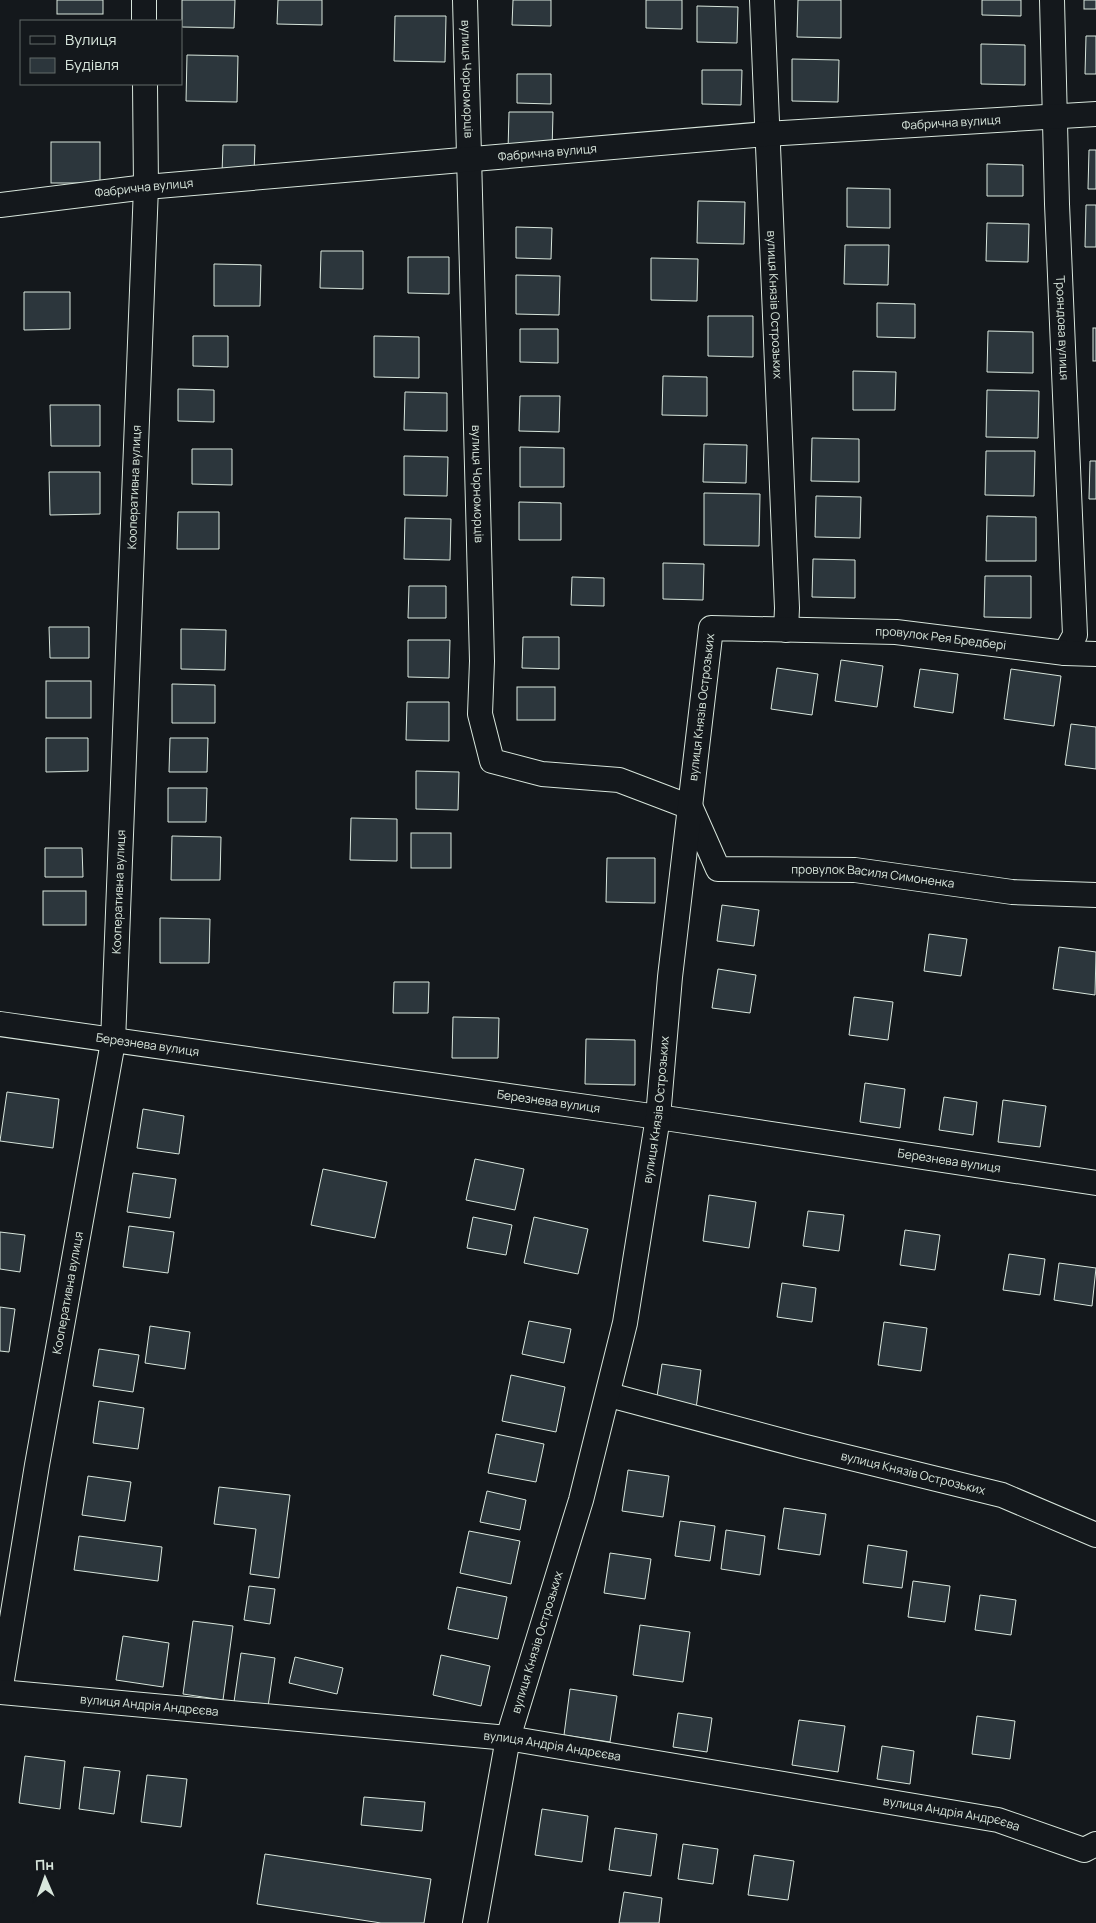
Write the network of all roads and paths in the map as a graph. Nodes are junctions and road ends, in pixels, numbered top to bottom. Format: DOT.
graph roads {
  1 [pos="144,0"];
  2 [pos="464,0"];
  3 [pos="762,0"];
  4 [pos="1052,0"];
  5 [pos="144,20"];
  6 [pos="145,85"];
  7 [pos="1096,114"];
  8 [pos="1055,118"];
  9 [pos="766,134"];
  10 [pos="468,159"];
  11 [pos="146,187"];
  12 [pos="0,205"];
  13 [pos="786,630"];
  14 [pos="1065,653"];
  15 [pos="1096,654"];
  16 [pos="690,807"];
  17 [pos="1096,895"];
  18 [pos="0,1024"];
  19 [pos="113,1042"];
  20 [pos="658,1118"];
  21 [pos="1096,1183"];
  22 [pos="609,1395"];
  23 [pos="1096,1535"];
  24 [pos="0,1692"];
  25 [pos="508,1738"];
  26 [pos="1096,1844"];
  27 [pos="475,1923"];
  1 -- 5 [label="street"];
  2 -- 10 [label="street, вулиця Чорноморців"];
  3 -- 9 [label="street, вулиця Князів Острозьких"];
  4 -- 8 [label="street, Трояндова вулиця"];
  6 -- 11 [label="street, Кооперативна вулиця"];
  7 -- 8 [label="street, Фабрична вулиця"];
  8 -- 9 [label="street, Фабрична вулиця"];
  8 -- 14 [label="street, Трояндова вулиця"];
  9 -- 10 [label="street, Фабрична вулиця"];
  9 -- 13 [label="street, вулиця Князів Острозьких"];
  10 -- 11 [label="street, Фабрична вулиця"];
  10 -- 16 [label="street, вулиця Чорноморців"];
  11 -- 12 [label="street, Фабрична вулиця"];
  11 -- 19 [label="street, Кооперативна вулиця"];
  13 -- 14 [label="street, провулок Рея Бредбері"];
  13 -- 16 [label="street, вулиця Князів Острозьких"];
  14 -- 15 [label="street, провулок Рея Бредбері"];
  16 -- 17 [label="street, провулок Василя Симоненка"];
  16 -- 20 [label="street, вулиця Князів Острозьких"];
  18 -- 19 [label="street, Березнева вулиця"];
  19 -- 20 [label="street, Березнева вулиця"];
  19 -- 24 [label="street, Кооперативна вулиця"];
  20 -- 21 [label="street, Березнева вулиця"];
  20 -- 22 [label="street, вулиця Князів Острозьких"];
  22 -- 23 [label="street, вулиця Князів Острозьких"];
  22 -- 25 [label="street, вулиця Князів Острозьких"];
  24 -- 25 [label="street, вулиця Андрія Андрєєва"];
  25 -- 26 [label="street, вулиця Андрія Андрєєва"];
  25 -- 27 [label="street, вулиця Князів Острозьких"];
}
